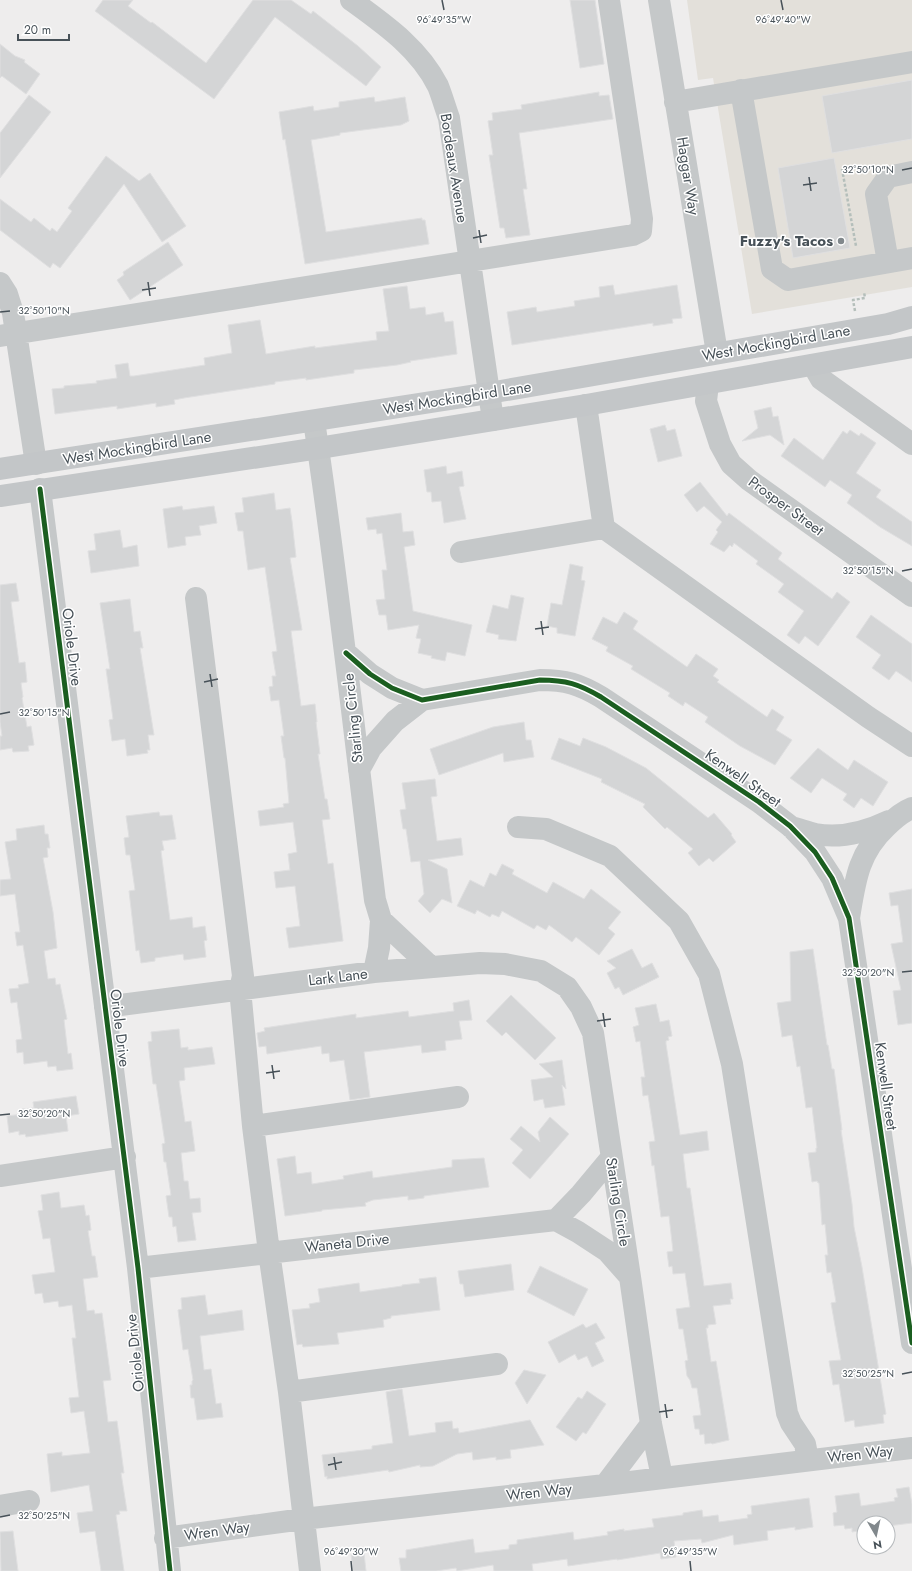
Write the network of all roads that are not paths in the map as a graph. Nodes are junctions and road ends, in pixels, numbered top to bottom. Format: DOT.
graph roads {
  1 [pos="351,0"];
  2 [pos="608,0"];
  3 [pos="659,0"];
  4 [pos="912,62"];
  5 [pos="741,90"];
  6 [pos="675,102"];
  7 [pos="912,172"];
  8 [pos="912,258"];
  9 [pos="469,262"];
  10 [pos="888,262"];
  11 [pos="0,283"];
  12 [pos="912,317"];
  13 [pos="8,335"];
  14 [pos="912,347"];
  15 [pos="717,353"];
  16 [pos="813,365"];
  17 [pos="708,384"];
  18 [pos="489,393"];
  19 [pos="586,405"];
  20 [pos="493,420"];
  21 [pos="314,421"];
  22 [pos="912,444"];
  23 [pos="319,448"];
  24 [pos="36,464"];
  25 [pos="0,469"];
  26 [pos="40,489"];
  27 [pos="0,496"];
  28 [pos="604,528"];
  29 [pos="462,552"];
  30 [pos="912,596"];
  31 [pos="196,598"];
  32 [pos="346,653"];
  33 [pos="422,700"];
  34 [pos="912,746"];
  35 [pos="359,770"];
  36 [pos="904,813"];
  37 [pos="790,826"];
  38 [pos="518,827"];
  39 [pos="849,918"];
  40 [pos="381,920"];
  41 [pos="430,966"];
  42 [pos="374,972"];
  43 [pos="567,987"];
  44 [pos="240,990"];
  45 [pos="105,1007"];
  46 [pos="458,1097"];
  47 [pos="253,1126"];
  48 [pos="125,1156"];
  49 [pos="611,1158"];
  50 [pos="0,1176"];
  51 [pos="556,1220"];
  52 [pos="269,1252"];
  53 [pos="138,1268"];
  54 [pos="630,1277"];
  55 [pos="912,1343"];
  56 [pos="497,1364"];
  57 [pos="289,1392"];
  58 [pos="651,1424"];
  59 [pos="912,1448"];
  60 [pos="808,1460"];
  61 [pos="662,1478"];
  62 [pos="605,1485"];
  63 [pos="29,1501"];
  64 [pos="0,1506"];
  65 [pos="303,1519"];
  66 [pos="165,1538"];
  67 [pos="170,1571"];
  68 [pos="310,1571"];
  1 -- 9 [label="street, Bordeaux Avenue"];
  2 -- 9 [label="street"];
  3 -- 6 [label="street, Haggar Way"];
  4 -- 5 [label="street"];
  5 -- 6 [label="street"];
  5 -- 10 [label="street"];
  6 -- 15 [label="street, Haggar Way"];
  7 -- 10 [label="street"];
  8 -- 10 [label="street"];
  9 -- 13 [label="street"];
  9 -- 18 [label="street, Bordeaux Avenue"];
  11 -- 13 [label="street"];
  12 -- 15 [label="main road, West Mockingbird Lane"];
  13 -- 24 [label="street"];
  14 -- 16 [label="main road, West Mockingbird Lane"];
  15 -- 17 [label="main road"];
  15 -- 18 [label="main road, West Mockingbird Lane"];
  16 -- 17 [label="main road, West Mockingbird Lane"];
  16 -- 22 [label="street"];
  17 -- 19 [label="main road, West Mockingbird Lane"];
  17 -- 30 [label="street, Prosper Street"];
  18 -- 20 [label="street, Bordeaux Avenue"];
  18 -- 21 [label="main road, West Mockingbird Lane"];
  19 -- 20 [label="main road, West Mockingbird Lane"];
  19 -- 28 [label="street"];
  20 -- 23 [label="main road, West Mockingbird Lane"];
  21 -- 23 [label="street, Starling Circle"];
  21 -- 24 [label="main road, West Mockingbird Lane"];
  23 -- 26 [label="main road, West Mockingbird Lane"];
  23 -- 32 [label="street, Starling Circle"];
  24 -- 25 [label="main road, West Mockingbird Lane"];
  24 -- 26 [label="main road"];
  26 -- 27 [label="main road, West Mockingbird Lane"];
  26 -- 45 [label="street, Oriole Drive"];
  28 -- 29 [label="street"];
  28 -- 34 [label="street"];
  31 -- 44 [label="street"];
  32 -- 33 [label="street"];
  32 -- 35 [label="street, Starling Circle"];
  33 -- 35 [label="street, Kenwell Street"];
  33 -- 37 [label="street, Kenwell Street"];
  35 -- 40 [label="street, Starling Circle"];
  36 -- 37 [label="street"];
  36 -- 39 [label="street"];
  37 -- 39 [label="street, Kenwell Street"];
  38 -- 60 [label="street"];
  39 -- 55 [label="street, Kenwell Street"];
  40 -- 41 [label="street"];
  40 -- 42 [label="street, Starling Circle"];
  41 -- 42 [label="street, Lark Lane"];
  41 -- 43 [label="street, Lark Lane"];
  42 -- 44 [label="street, Lark Lane"];
  43 -- 49 [label="street, Starling Circle"];
  44 -- 45 [label="street, Lark Lane"];
  44 -- 47 [label="street"];
  45 -- 48 [label="street, Oriole Drive"];
  46 -- 47 [label="street"];
  47 -- 52 [label="street"];
  48 -- 50 [label="street"];
  48 -- 53 [label="street, Oriole Drive"];
  49 -- 51 [label="street"];
  49 -- 54 [label="street, Starling Circle"];
  51 -- 52 [label="street, Waneta Drive"];
  51 -- 54 [label="street"];
  52 -- 53 [label="street, Waneta Drive"];
  52 -- 57 [label="street"];
  53 -- 66 [label="street, Oriole Drive"];
  54 -- 58 [label="street, Starling Circle"];
  56 -- 57 [label="street"];
  57 -- 65 [label="street"];
  58 -- 61 [label="street, Starling Circle"];
  58 -- 62 [label="street"];
  59 -- 60 [label="street, Wren Way"];
  60 -- 61 [label="street, Wren Way"];
  61 -- 62 [label="street, Wren Way"];
  62 -- 65 [label="street, Wren Way"];
  63 -- 64 [label="street"];
  65 -- 66 [label="street, Wren Way"];
  65 -- 68 [label="street"];
  66 -- 67 [label="street, Oriole Drive"];
}
